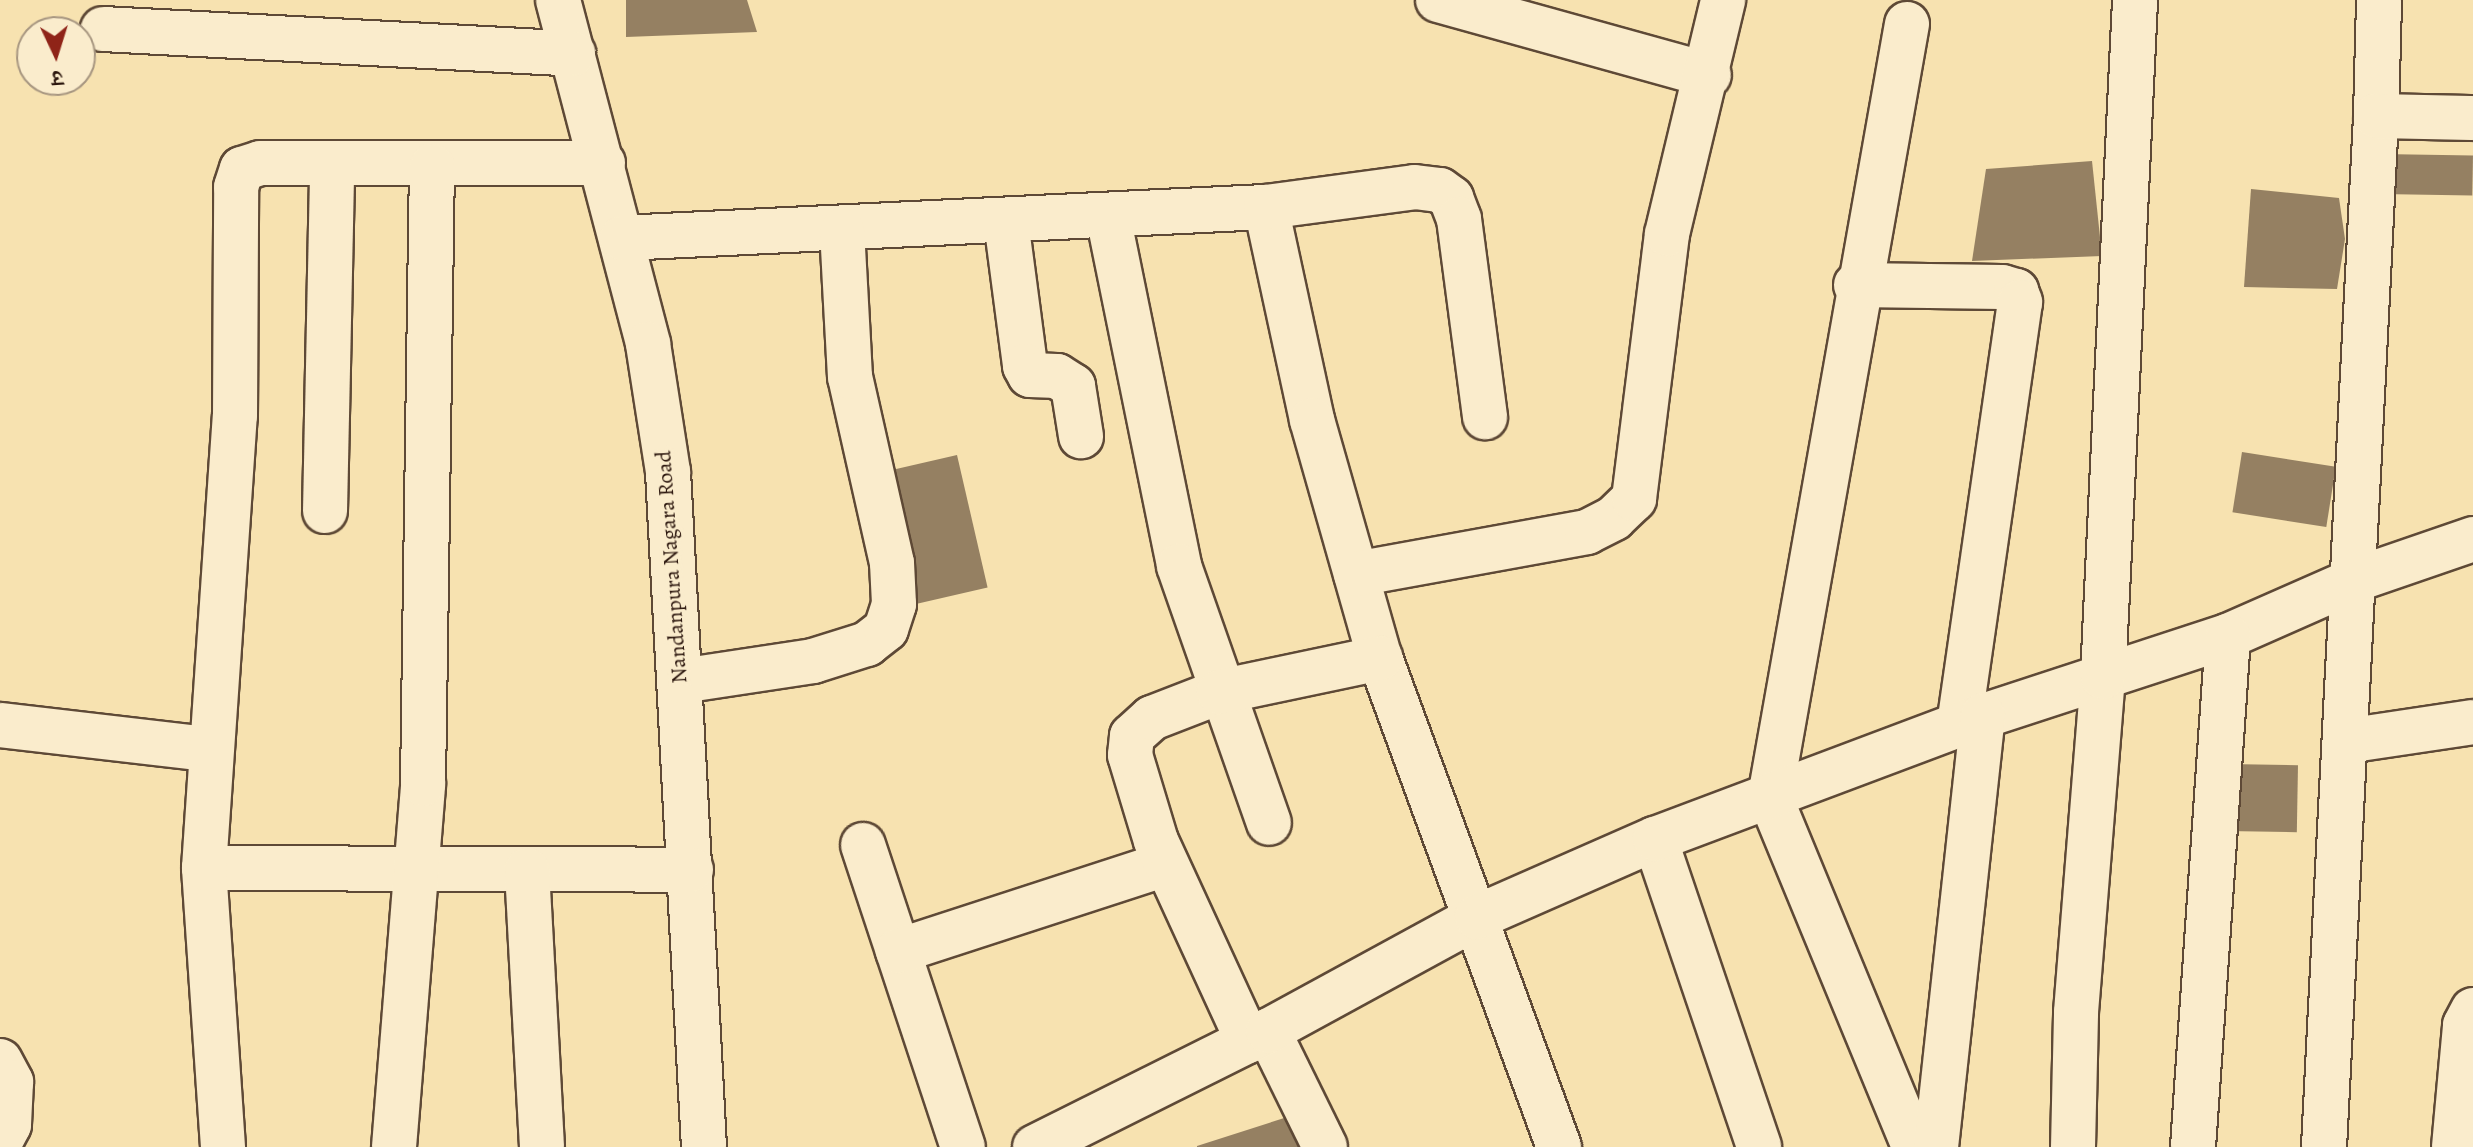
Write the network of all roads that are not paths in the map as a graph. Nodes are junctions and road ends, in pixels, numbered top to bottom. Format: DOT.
graph roads {
  1 [pos="558,0"];
  2 [pos="1438,0"];
  3 [pos="1723,0"];
  4 [pos="2135,0"];
  5 [pos="2379,0"];
  6 [pos="1907,24"];
  7 [pos="103,29"];
  8 [pos="573,54"];
  9 [pos="1709,75"];
  10 [pos="2376,116"];
  11 [pos="2473,118"];
  12 [pos="603,163"];
  13 [pos="332,165"];
  14 [pos="432,166"];
  15 [pos="1266,207"];
  16 [pos="1108,216"];
  17 [pos="1006,221"];
  18 [pos="842,231"];
  19 [pos="622,238"];
  20 [pos="1856,285"];
  21 [pos="1485,417"];
  22 [pos="1081,436"];
  23 [pos="325,511"];
  24 [pos="2473,539"];
  25 [pos="1356,574"];
  26 [pos="2357,579"];
  27 [pos="2228,636"];
  28 [pos="1380,658"];
  29 [pos="2103,677"];
  30 [pos="681,681"];
  31 [pos="1219,692"];
  32 [pos="1971,720"];
  33 [pos="2473,722"];
  34 [pos="0,725"];
  35 [pos="2346,741"];
  36 [pos="208,749"];
  37 [pos="1770,797"];
  38 [pos="1269,823"];
  39 [pos="1655,839"];
  40 [pos="863,845"];
  41 [pos="1165,864"];
  42 [pos="204,868"];
  43 [pos="418,870"];
  44 [pos="527,870"];
  45 [pos="691,870"];
  46 [pos="1477,917"];
  47 [pos="898,951"];
  48 [pos="2473,1010"];
  49 [pos="1258,1036"];
  50 [pos="0,1061"];
  51 [pos="0,1142"];
  52 [pos="223,1147"];
  53 [pos="394,1147"];
  54 [pos="542,1147"];
  55 [pos="704,1147"];
  56 [pos="963,1147"];
  57 [pos="1035,1147"];
  58 [pos="1325,1147"];
  59 [pos="1559,1147"];
  60 [pos="1759,1147"];
  61 [pos="1914,1147"];
  62 [pos="1936,1147"];
  63 [pos="2073,1147"];
  64 [pos="2193,1147"];
  65 [pos="2324,1147"];
  66 [pos="2454,1147"];
  1 -- 8 [label="street, Nandanpura Nagara Road"];
  2 -- 9 [label="street"];
  3 -- 9 [label="street"];
  4 -- 29 [label="street"];
  5 -- 10 [label="street"];
  6 -- 20 [label="street"];
  7 -- 8 [label="street"];
  8 -- 12 [label="street, Nandanpura Nagara Road"];
  9 -- 25 [label="street"];
  10 -- 11 [label="street"];
  10 -- 26 [label="street"];
  12 -- 14 [label="street"];
  12 -- 19 [label="street, Nandanpura Nagara Road"];
  13 -- 14 [label="street"];
  13 -- 23 [label="street"];
  13 -- 36 [label="street"];
  14 -- 43 [label="street"];
  15 -- 16 [label="street"];
  15 -- 21 [label="street"];
  15 -- 25 [label="street"];
  16 -- 17 [label="street"];
  16 -- 31 [label="street"];
  17 -- 18 [label="street"];
  17 -- 22 [label="street"];
  18 -- 19 [label="street"];
  18 -- 30 [label="street"];
  19 -- 30 [label="street, Nandanpura Nagara Road"];
  20 -- 32 [label="street"];
  20 -- 37 [label="street"];
  24 -- 26 [label="street"];
  25 -- 28 [label="street"];
  26 -- 27 [label="street"];
  26 -- 35 [label="street"];
  27 -- 29 [label="street"];
  27 -- 64 [label="street"];
  28 -- 31 [label="street"];
  28 -- 46 [label="street"];
  29 -- 32 [label="street"];
  29 -- 63 [label="street"];
  30 -- 45 [label="street, Nandanpura Nagara Road"];
  31 -- 38 [label="street"];
  31 -- 41 [label="street"];
  32 -- 37 [label="street"];
  32 -- 62 [label="street"];
  33 -- 35 [label="street"];
  34 -- 36 [label="street"];
  35 -- 65 [label="street"];
  36 -- 42 [label="street"];
  37 -- 39 [label="street"];
  37 -- 61 [label="street"];
  39 -- 46 [label="street"];
  39 -- 60 [label="street"];
  40 -- 47 [label="street"];
  41 -- 47 [label="street"];
  41 -- 49 [label="street"];
  42 -- 43 [label="street"];
  42 -- 52 [label="street"];
  43 -- 44 [label="street"];
  43 -- 53 [label="street"];
  44 -- 45 [label="street"];
  44 -- 54 [label="street"];
  45 -- 55 [label="street, Nandanpura Nagara Road"];
  46 -- 49 [label="street"];
  46 -- 59 [label="street"];
  47 -- 56 [label="street"];
  48 -- 66 [label="street"];
  49 -- 57 [label="street"];
  49 -- 58 [label="street"];
  50 -- 51 [label="street"];
}
